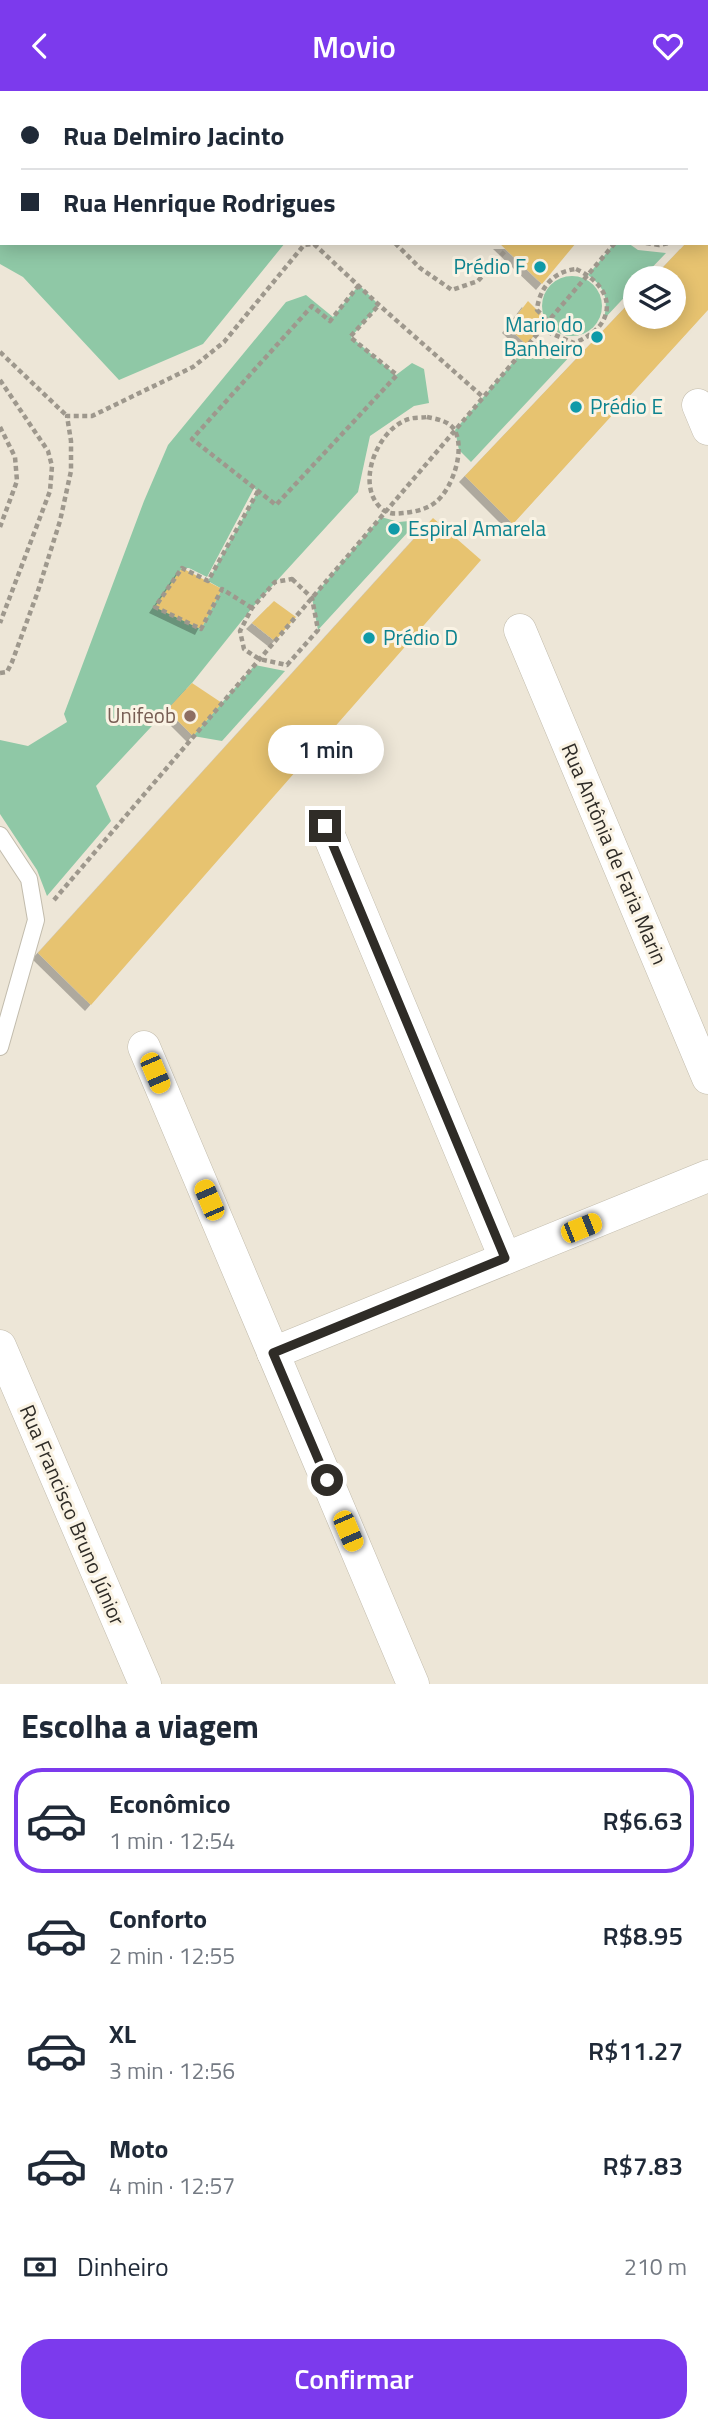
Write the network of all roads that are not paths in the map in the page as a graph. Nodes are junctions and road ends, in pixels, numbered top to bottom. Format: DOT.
graph roads {
  1 [pos="520,630"];
  2 [pos="325,826"];
  3 [pos="0,835"];
  4 [pos="0,1047"];
  5 [pos="144,1048"];
  6 [pos="708,1078"];
  7 [pos="708,1176"];
  8 [pos="505,1258"];
  9 [pos="0,1346"];
  10 [pos="273,1353"];
  11 [pos="145,1684"];
  12 [pos="413,1684"];
  1 -- 6 [label="street, Rua Antônia de Faria Marin"];
  2 -- 8 [label="street"];
  3 -- 4 [label="lane"];
  5 -- 10 [label="street"];
  7 -- 8 [label="street"];
  8 -- 10 [label="street"];
  9 -- 11 [label="street, Rua Francisco Bruno Júnior"];
  10 -- 12 [label="street"];
}
